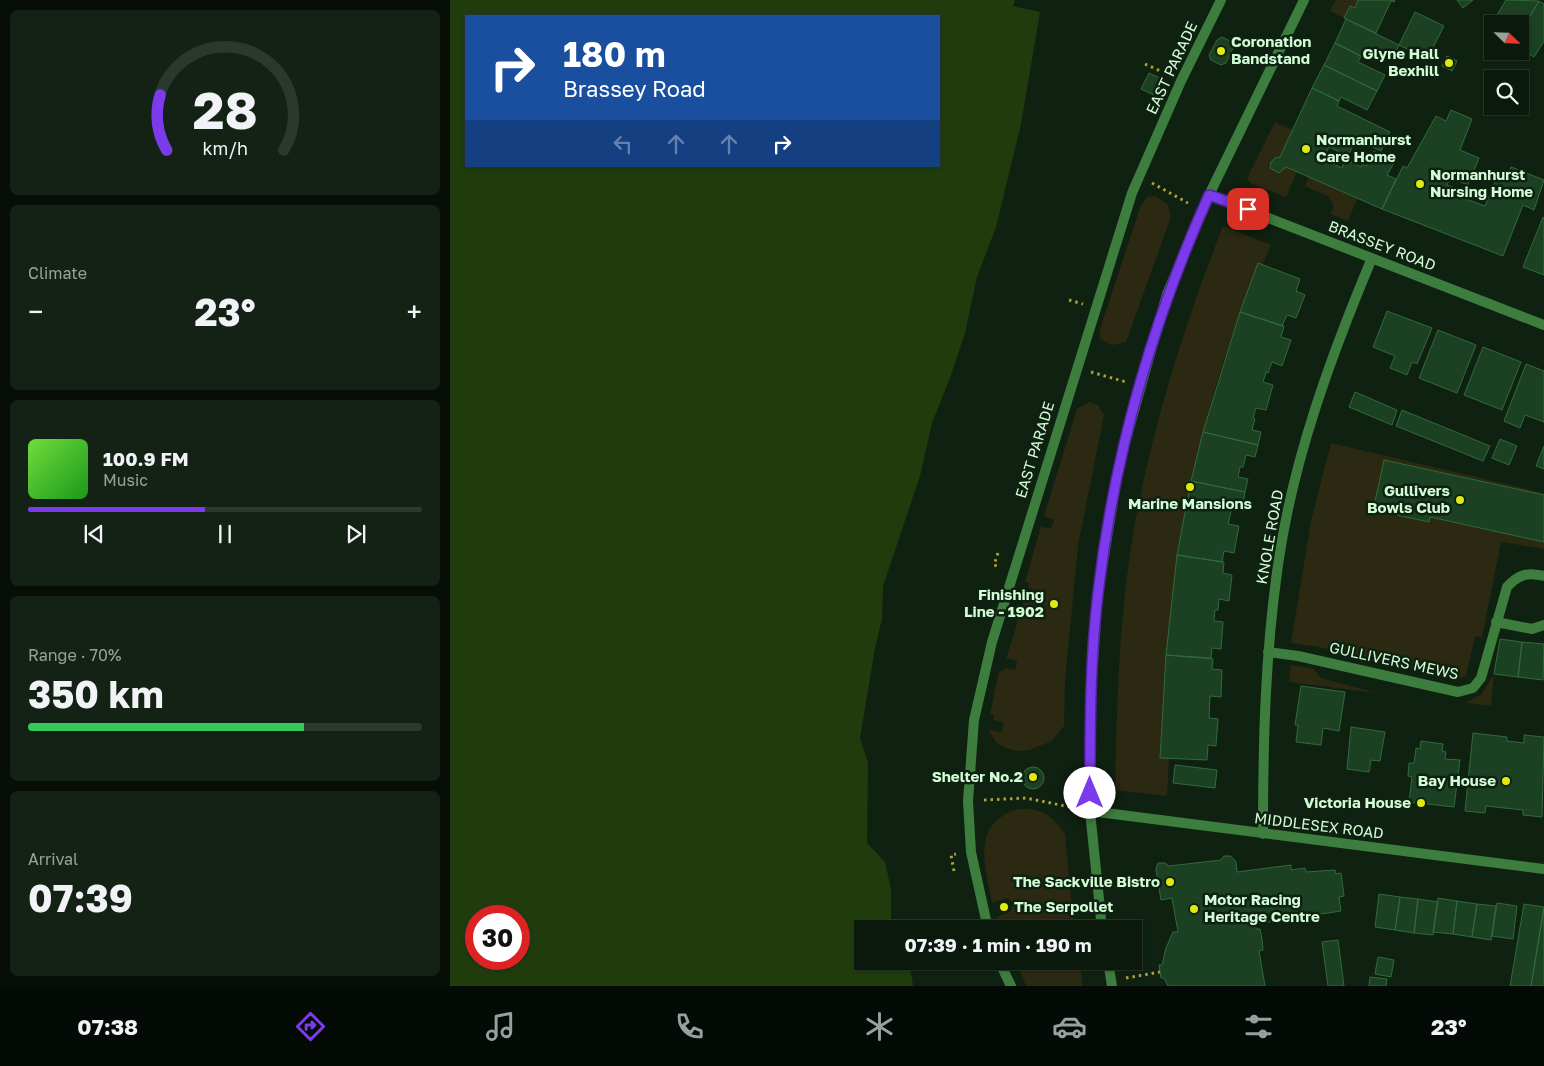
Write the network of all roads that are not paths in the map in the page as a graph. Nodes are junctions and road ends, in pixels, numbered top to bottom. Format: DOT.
graph roads {
  1 [pos="1221,0"];
  2 [pos="1304,0"];
  3 [pos="1209,195"];
  4 [pos="1372,258"];
  5 [pos="1544,325"];
  6 [pos="1544,576"];
  7 [pos="1496,622"];
  8 [pos="1544,625"];
  9 [pos="1268,652"];
  10 [pos="1090,811"];
  11 [pos="1263,834"];
  12 [pos="1544,868"];
  13 [pos="986,920"];
  14 [pos="1101,920"];
  15 [pos="1003,970"];
  16 [pos="1110,970"];
  17 [pos="1112,983"];
  18 [pos="1011,986"];
  1 -- 13 [label="street, EAST PARADE"];
  2 -- 3 [label="street"];
  3 -- 4 [label="street, BRASSEY ROAD"];
  3 -- 10 [label="street"];
  4 -- 5 [label="street, BRASSEY ROAD"];
  4 -- 9 [label="street, KNOLE ROAD"];
  6 -- 7 [label="street, GULLIVERS MEWS"];
  7 -- 8 [label="street"];
  7 -- 9 [label="street, GULLIVERS MEWS"];
  9 -- 11 [label="street, KNOLE ROAD"];
  10 -- 11 [label="street, MIDDLESEX ROAD"];
  10 -- 14 [label="street"];
  11 -- 12 [label="street, MIDDLESEX ROAD"];
  15 -- 18 [label="street"];
  16 -- 17 [label="street"];
}
